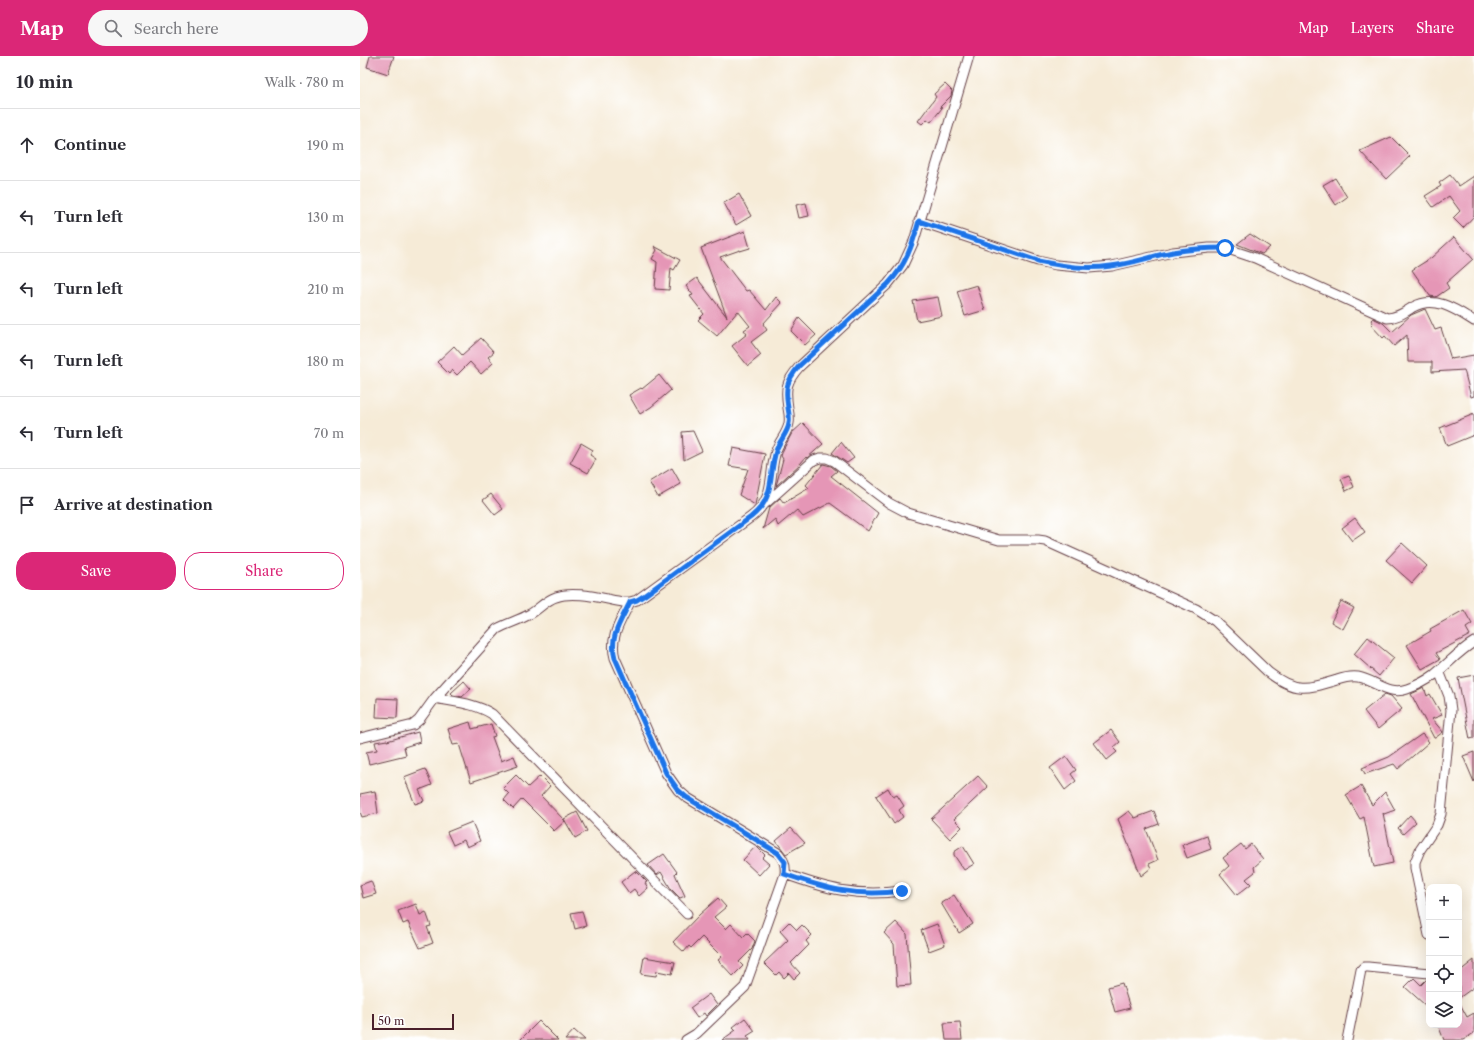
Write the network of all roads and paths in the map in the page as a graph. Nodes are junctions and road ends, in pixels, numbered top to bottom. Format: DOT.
graph roads {
  1 [pos="969,56"];
  2 [pos="919,221"];
  3 [pos="1474,321"];
  4 [pos="762,507"];
  5 [pos="630,602"];
  6 [pos="1474,642"];
  7 [pos="1439,670"];
  8 [pos="435,698"];
  9 [pos="360,738"];
  10 [pos="784,874"];
  11 [pos="902,891"];
  12 [pos="687,914"];
  13 [pos="1426,921"];
  14 [pos="1426,973"];
  15 [pos="686,1040"];
  16 [pos="1347,1040"];
  1 -- 2 [label="street"];
  2 -- 3 [label="street"];
  2 -- 4 [label="street"];
  4 -- 5 [label="street"];
  4 -- 7 [label="street"];
  5 -- 8 [label="street"];
  5 -- 10 [label="street"];
  6 -- 7 [label="street"];
  7 -- 13 [label="street"];
  8 -- 9 [label="street"];
  8 -- 12 [label="street"];
  10 -- 11 [label="street"];
  10 -- 15 [label="street"];
  14 -- 16 [label="street"];
}
